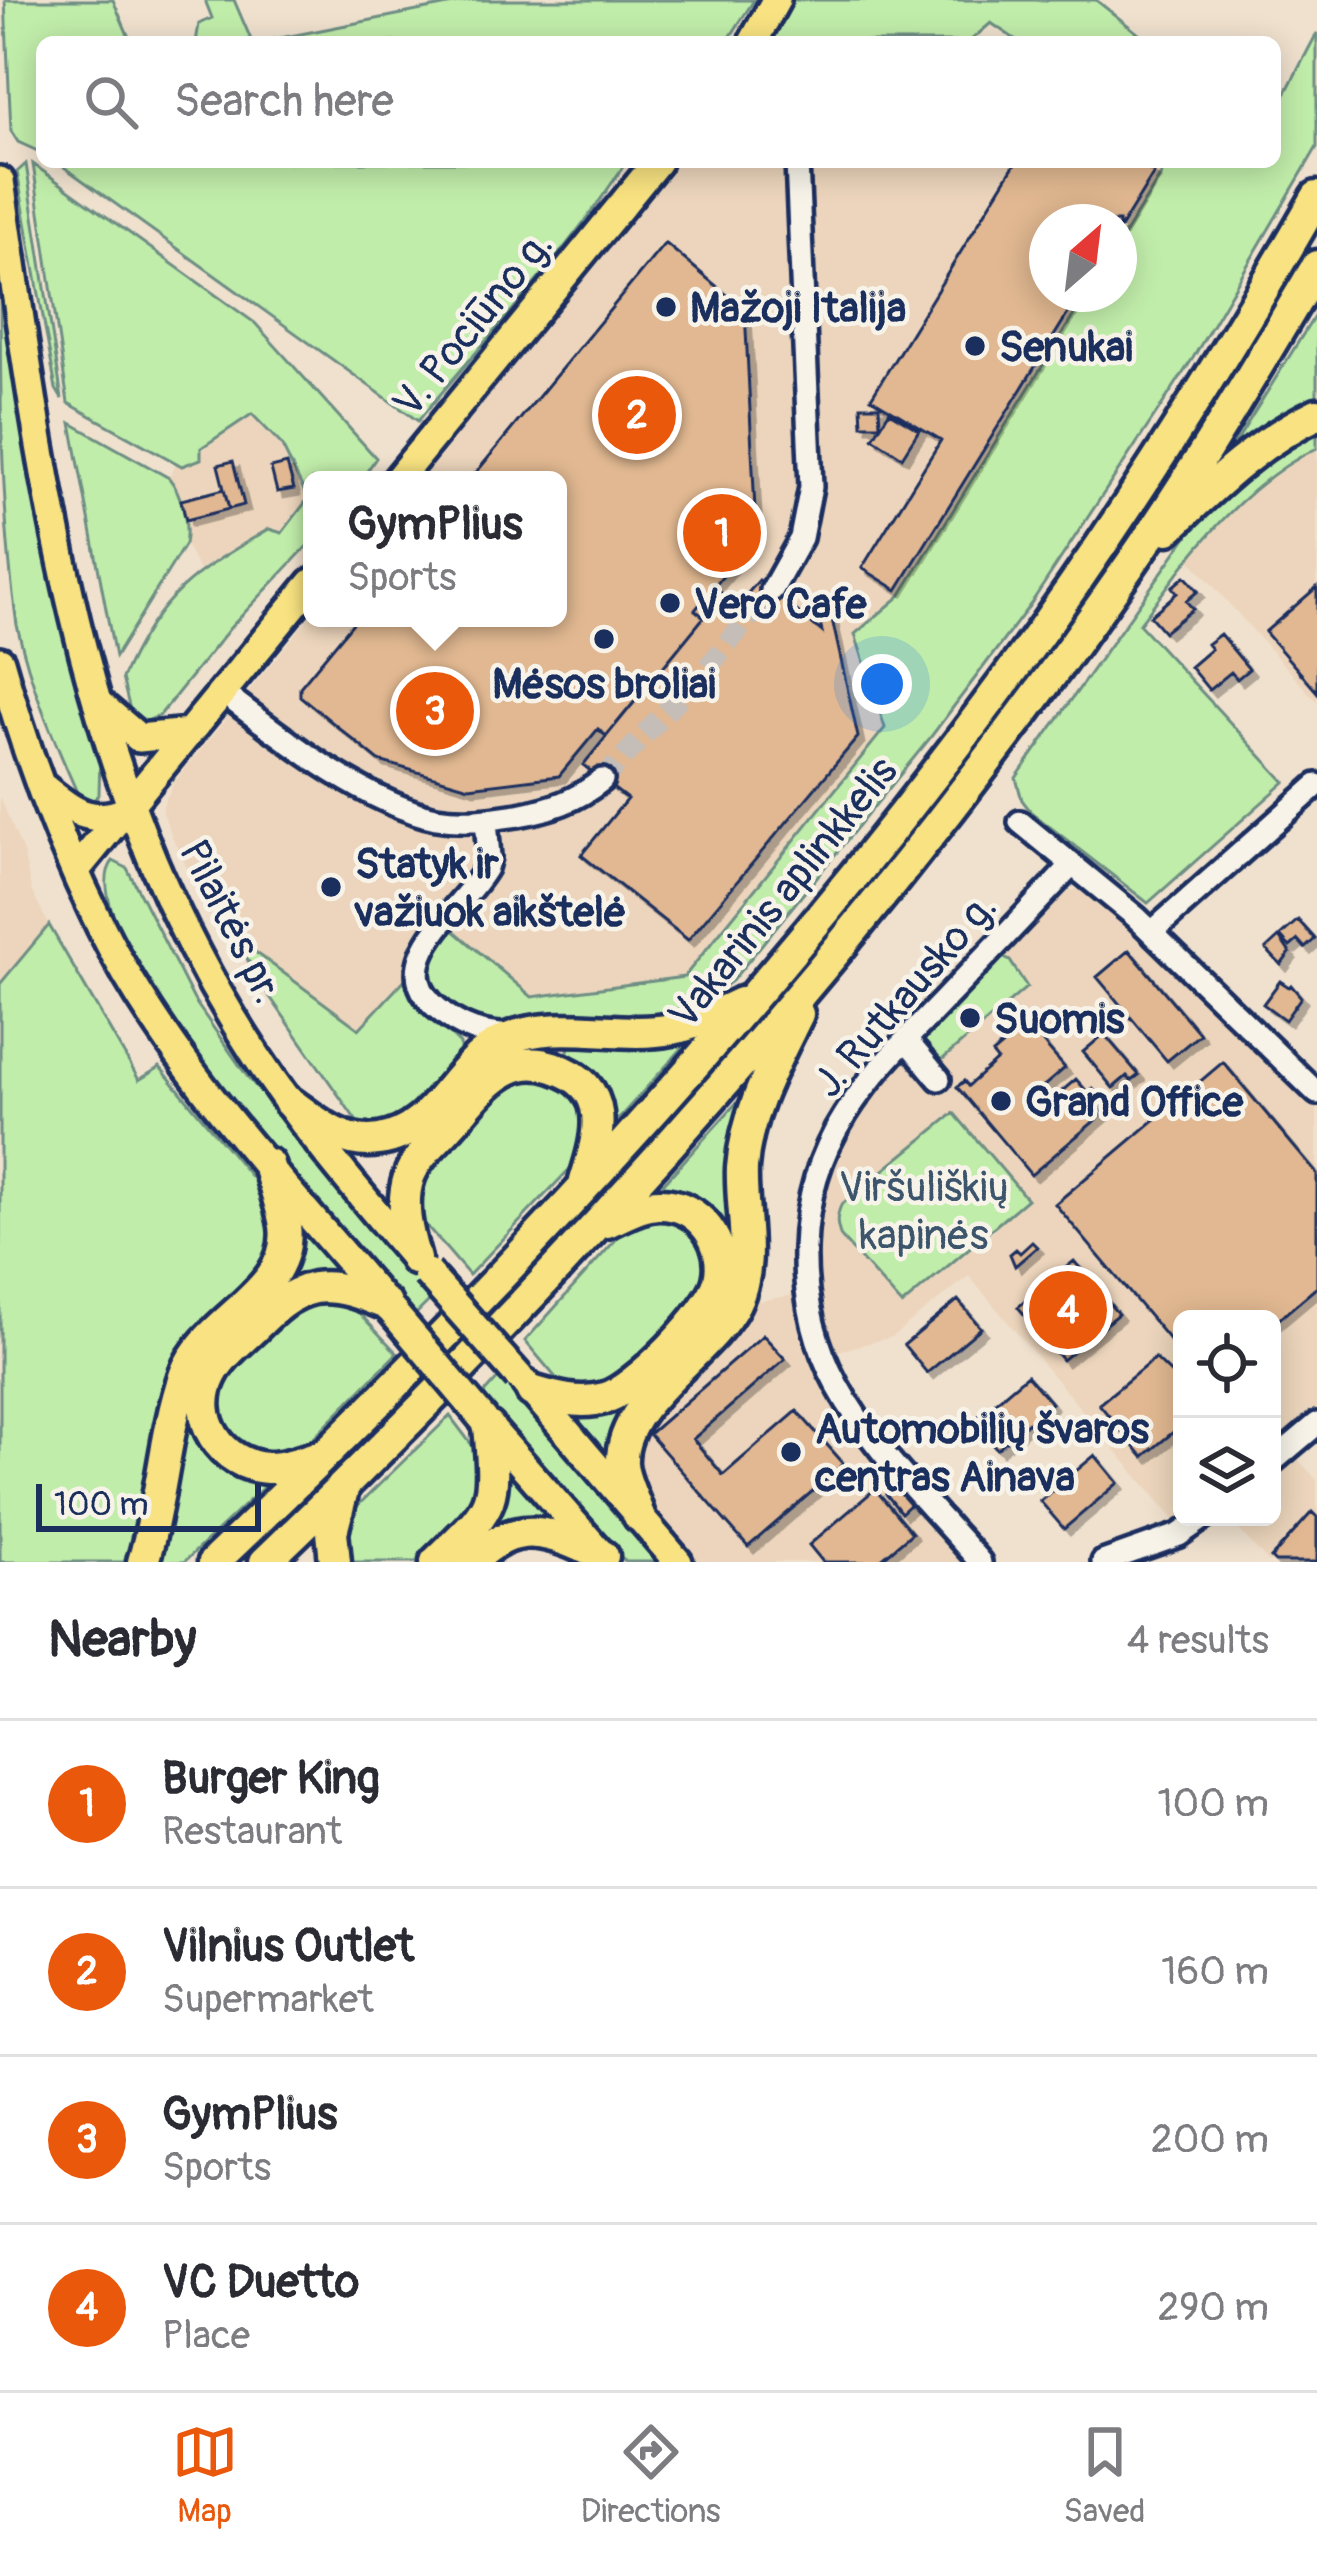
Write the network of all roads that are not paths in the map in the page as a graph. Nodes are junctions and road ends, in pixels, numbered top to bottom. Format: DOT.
graph roads {
  1 [pos="776,0"];
  2 [pos="756,36"];
  3 [pos="652,168"];
  4 [pos="797,168"];
  5 [pos="0,181"];
  6 [pos="1317,197"];
  7 [pos="1317,266"];
  8 [pos="1317,414"];
  9 [pos="404,471"];
  10 [pos="1133,562"];
  11 [pos="772,590"];
  12 [pos="303,594"];
  13 [pos="0,661"];
  14 [pos="222,692"];
  15 [pos="94,699"];
  16 [pos="189,733"];
  17 [pos="602,780"];
  18 [pos="1317,785"];
  19 [pos="44,788"];
  20 [pos="130,809"];
  21 [pos="486,820"];
  22 [pos="1020,822"];
  23 [pos="153,863"];
  24 [pos="1072,865"];
  25 [pos="76,870"];
  26 [pos="1152,932"];
  27 [pos="816,976"];
  28 [pos="757,995"];
  29 [pos="458,1025"];
  30 [pos="514,1036"];
  31 [pos="906,1040"];
  32 [pos="464,1070"];
  33 [pos="939,1079"];
  34 [pos="1317,1094"];
  35 [pos="289,1102"];
  36 [pos="268,1164"];
  37 [pos="581,1193"];
  38 [pos="596,1226"];
  39 [pos="421,1266"];
  40 [pos="389,1307"];
  41 [pos="525,1384"];
  42 [pos="487,1424"];
  43 [pos="1308,1431"];
  44 [pos="326,1454"];
  45 [pos="1281,1454"];
  46 [pos="1317,1459"];
  47 [pos="344,1486"];
  48 [pos="639,1516"];
  49 [pos="1192,1526"];
  50 [pos="605,1559"];
  51 [pos="143,1562"];
  52 [pos="214,1562"];
  53 [pos="265,1562"];
  54 [pos="335,1562"];
  55 [pos="436,1562"];
  56 [pos="471,1562"];
  57 [pos="677,1562"];
  58 [pos="980,1562"];
  59 [pos="1103,1562"];
  1 -- 2 [label="main road"];
  3 -- 9 [label="main road, V. Pociūno g."];
  4 -- 11 [label="street"];
  5 -- 15 [label="main road, Pilaitės pr."];
  6 -- 28 [label="highway, Vakarinis aplinkkelis"];
  7 -- 10 [label="highway, Vakarinis aplinkkelis"];
  8 -- 10 [label="highway"];
  10 -- 27 [label="highway, Vakarinis aplinkkelis"];
  12 -- 14 [label="main road"];
  13 -- 19 [label="main road"];
  14 -- 16 [label="main road"];
  14 -- 21 [label="street"];
  15 -- 16 [label="main road"];
  15 -- 20 [label="main road, Pilaitės pr."];
  16 -- 20 [label="main road"];
  17 -- 21 [label="street"];
  18 -- 26 [label="street"];
  19 -- 20 [label="main road"];
  19 -- 25 [label="main road"];
  20 -- 23 [label="main road, Pilaitės pr."];
  20 -- 25 [label="main road"];
  21 -- 29 [label="street"];
  22 -- 24 [label="street"];
  23 -- 25 [label="main road"];
  23 -- 35 [label="main road, Pilaitės pr."];
  24 -- 26 [label="street"];
  24 -- 31 [label="street, J. Rutkausko g."];
  25 -- 36 [label="main road"];
  26 -- 34 [label="street"];
  27 -- 38 [label="highway, Vakarinis aplinkkelis"];
  27 -- 48 [label="highway"];
  28 -- 30 [label="highway"];
  28 -- 37 [label="highway, Vakarinis aplinkkelis"];
  29 -- 30 [label="street"];
  29 -- 32 [label="street"];
  30 -- 32 [label="highway"];
  31 -- 33 [label="street"];
  31 -- 58 [label="street, J. Rutkausko g."];
  32 -- 35 [label="highway"];
  35 -- 39 [label="main road, Pilaitės pr."];
  36 -- 40 [label="main road"];
  36 -- 51 [label="highway"];
  37 -- 39 [label="highway"];
  37 -- 44 [label="highway, Vakarinis aplinkkelis"];
  38 -- 41 [label="highway"];
  38 -- 47 [label="highway, Vakarinis aplinkkelis"];
  39 -- 41 [label="main road, Pilaitės pr., bridge"];
  40 -- 42 [label="main road, bridge"];
  40 -- 44 [label="highway"];
  41 -- 48 [label="main road, Pilaitės pr."];
  42 -- 50 [label="main road"];
  42 -- 55 [label="highway"];
  43 -- 45 [label="street"];
  43 -- 46 [label="street"];
  44 -- 52 [label="highway, Vakarinis aplinkkelis"];
  47 -- 53 [label="highway, Vakarinis aplinkkelis"];
  47 -- 54 [label="highway"];
  48 -- 57 [label="main road, Pilaitės pr."];
  49 -- 59 [label="street"];
  50 -- 56 [label="highway"];
}
